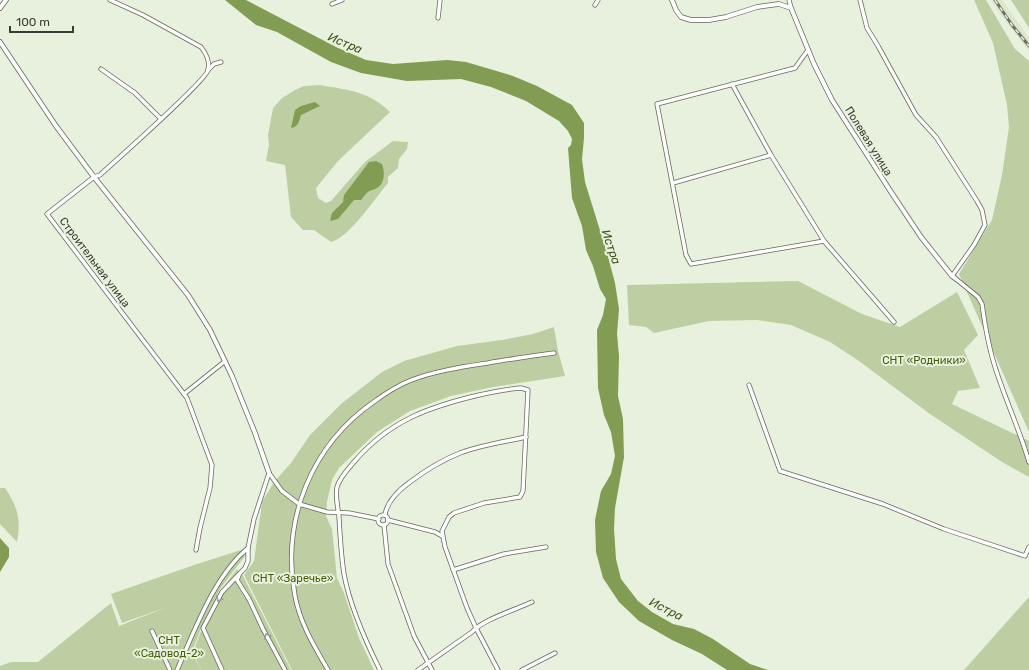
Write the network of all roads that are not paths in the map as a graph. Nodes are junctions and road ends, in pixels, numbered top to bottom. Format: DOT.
graph roads {
  1 [pos="6,0"];
  2 [pos="110,0"];
  3 [pos="342,0"];
  4 [pos="440,0"];
  5 [pos="598,0"];
  6 [pos="672,0"];
  7 [pos="789,0"];
  8 [pos="860,0"];
  9 [pos="332,4"];
  10 [pos="595,5"];
  11 [pos="0,8"];
  12 [pos="792,8"];
  13 [pos="438,18"];
  14 [pos="0,42"];
  15 [pos="808,50"];
  16 [pos="221,62"];
  17 [pos="101,69"];
  18 [pos="208,70"];
  19 [pos="732,84"];
  20 [pos="161,119"];
  21 [pos="771,154"];
  22 [pos="94,177"];
  23 [pos="673,182"];
  24 [pos="824,240"];
  25 [pos="952,276"];
  26 [pos="956,279"];
  27 [pos="894,322"];
  28 [pos="554,353"];
  29 [pos="224,362"];
  30 [pos="749,385"];
  31 [pos="184,394"];
  32 [pos="526,437"];
  33 [pos="1029,462"];
  34 [pos="269,473"];
  35 [pos="299,504"];
  36 [pos="339,512"];
  37 [pos="385,515"];
  38 [pos="379,519"];
  39 [pos="388,520"];
  40 [pos="384,525"];
  41 [pos="442,536"];
  42 [pos="546,547"];
  43 [pos="1029,547"];
  44 [pos="248,548"];
  45 [pos="196,550"];
  46 [pos="453,570"];
  47 [pos="239,574"];
  48 [pos="532,602"];
  49 [pos="476,628"];
  50 [pos="152,631"];
  51 [pos="555,653"];
  52 [pos="428,663"];
  53 [pos="170,670"];
  54 [pos="177,670"];
  55 [pos="222,670"];
  56 [pos="285,670"];
  57 [pos="328,670"];
  58 [pos="380,670"];
  59 [pos="418,670"];
  60 [pos="432,670"];
  61 [pos="498,670"];
  62 [pos="522,670"];
  1 -- 11 [label="street"];
  2 -- 18 [label="street"];
  3 -- 9 [label="street"];
  4 -- 13 [label="street"];
  5 -- 10 [label="street"];
  6 -- 12 [label="street"];
  7 -- 12 [label="street, Полевая улица"];
  8 -- 25 [label="street"];
  12 -- 15 [label="street, Полевая улица"];
  14 -- 22 [label="street"];
  15 -- 19 [label="street"];
  15 -- 25 [label="street, Полевая улица"];
  16 -- 18 [label="street"];
  17 -- 20 [label="street"];
  18 -- 20 [label="street"];
  19 -- 21 [label="street"];
  19 -- 23 [label="street"];
  20 -- 22 [label="street"];
  21 -- 23 [label="street"];
  21 -- 24 [label="street"];
  22 -- 29 [label="street"];
  22 -- 31 [label="street, Строительная улица"];
  23 -- 24 [label="street"];
  24 -- 27 [label="street"];
  25 -- 26 [label="street, Полевая улица"];
  26 -- 33 [label="street"];
  28 -- 35 [label="street"];
  29 -- 31 [label="street"];
  29 -- 34 [label="street"];
  30 -- 43 [label="street"];
  31 -- 45 [label="street"];
  32 -- 36 [label="street"];
  32 -- 37 [label="street"];
  32 -- 41 [label="street"];
  34 -- 35 [label="street"];
  34 -- 44 [label="street"];
  35 -- 36 [label="street"];
  35 -- 57 [label="street"];
  36 -- 38 [label="street"];
  36 -- 58 [label="street"];
  37 -- 38 [label="street"];
  37 -- 39 [label="street"];
  38 -- 40 [label="street"];
  39 -- 40 [label="street"];
  39 -- 41 [label="street"];
  40 -- 52 [label="street"];
  41 -- 46 [label="street"];
  42 -- 46 [label="street"];
  44 -- 47 [label="street"];
  44 -- 54 [label="street"];
  46 -- 49 [label="street"];
  47 -- 55 [label="street, one-way"];
  56 -- 47 [label="street, one-way"];
  48 -- 49 [label="street"];
  49 -- 52 [label="street"];
  49 -- 61 [label="street"];
  50 -- 53 [label="street"];
  51 -- 62 [label="street"];
  52 -- 59 [label="street"];
  52 -- 60 [label="street"];
}
